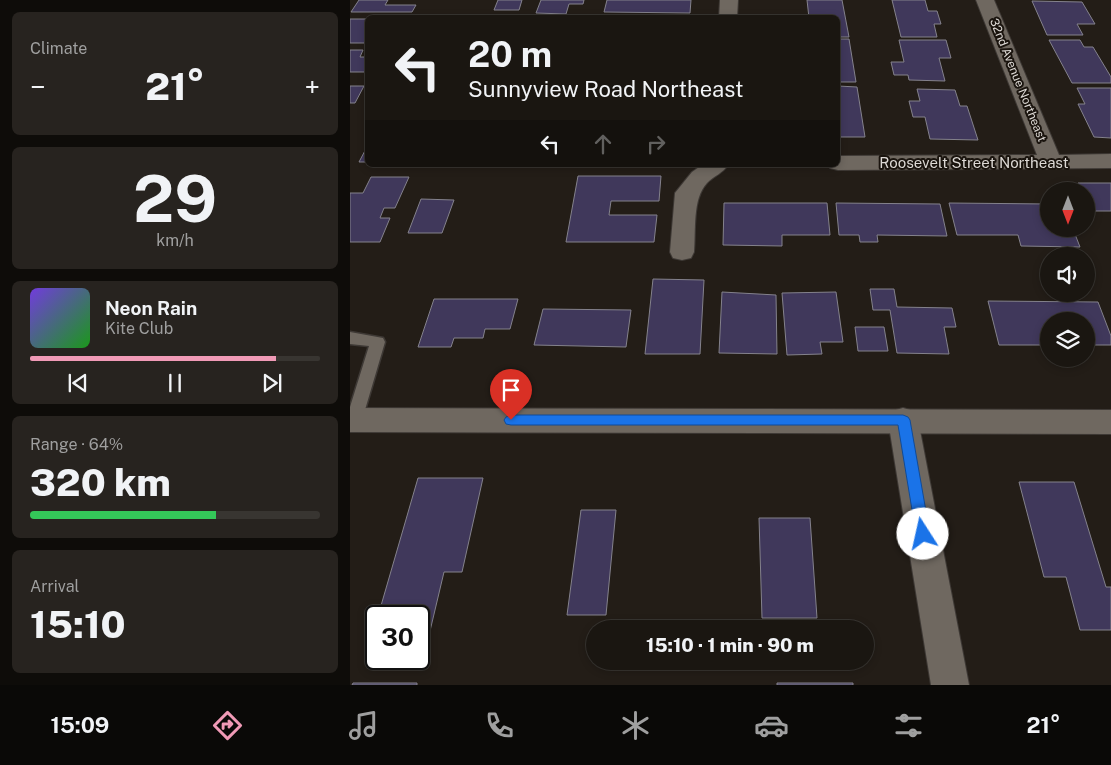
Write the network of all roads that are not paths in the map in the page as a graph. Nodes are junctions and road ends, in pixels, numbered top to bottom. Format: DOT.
graph roads {
  1 [pos="729,0"];
  2 [pos="985,0"];
  3 [pos="728,15"];
  4 [pos="1052,161"];
  5 [pos="1111,161"];
  6 [pos="840,163"];
  7 [pos="714,167"];
  8 [pos="682,252"];
  9 [pos="350,338"];
  10 [pos="903,420"];
  11 [pos="1111,422"];
  12 [pos="351,424"];
  13 [pos="950,685"];
  1 -- 3 [label="street"];
  2 -- 4 [label="street, 32nd Avenue Northeast"];
  4 -- 5 [label="street, Roosevelt Street Northeast"];
  4 -- 6 [label="street, Roosevelt Street Northeast"];
  7 -- 8 [label="street"];
  9 -- 12 [label="lane"];
  10 -- 11 [label="street"];
  10 -- 12 [label="street"];
  10 -- 13 [label="street"];
}
